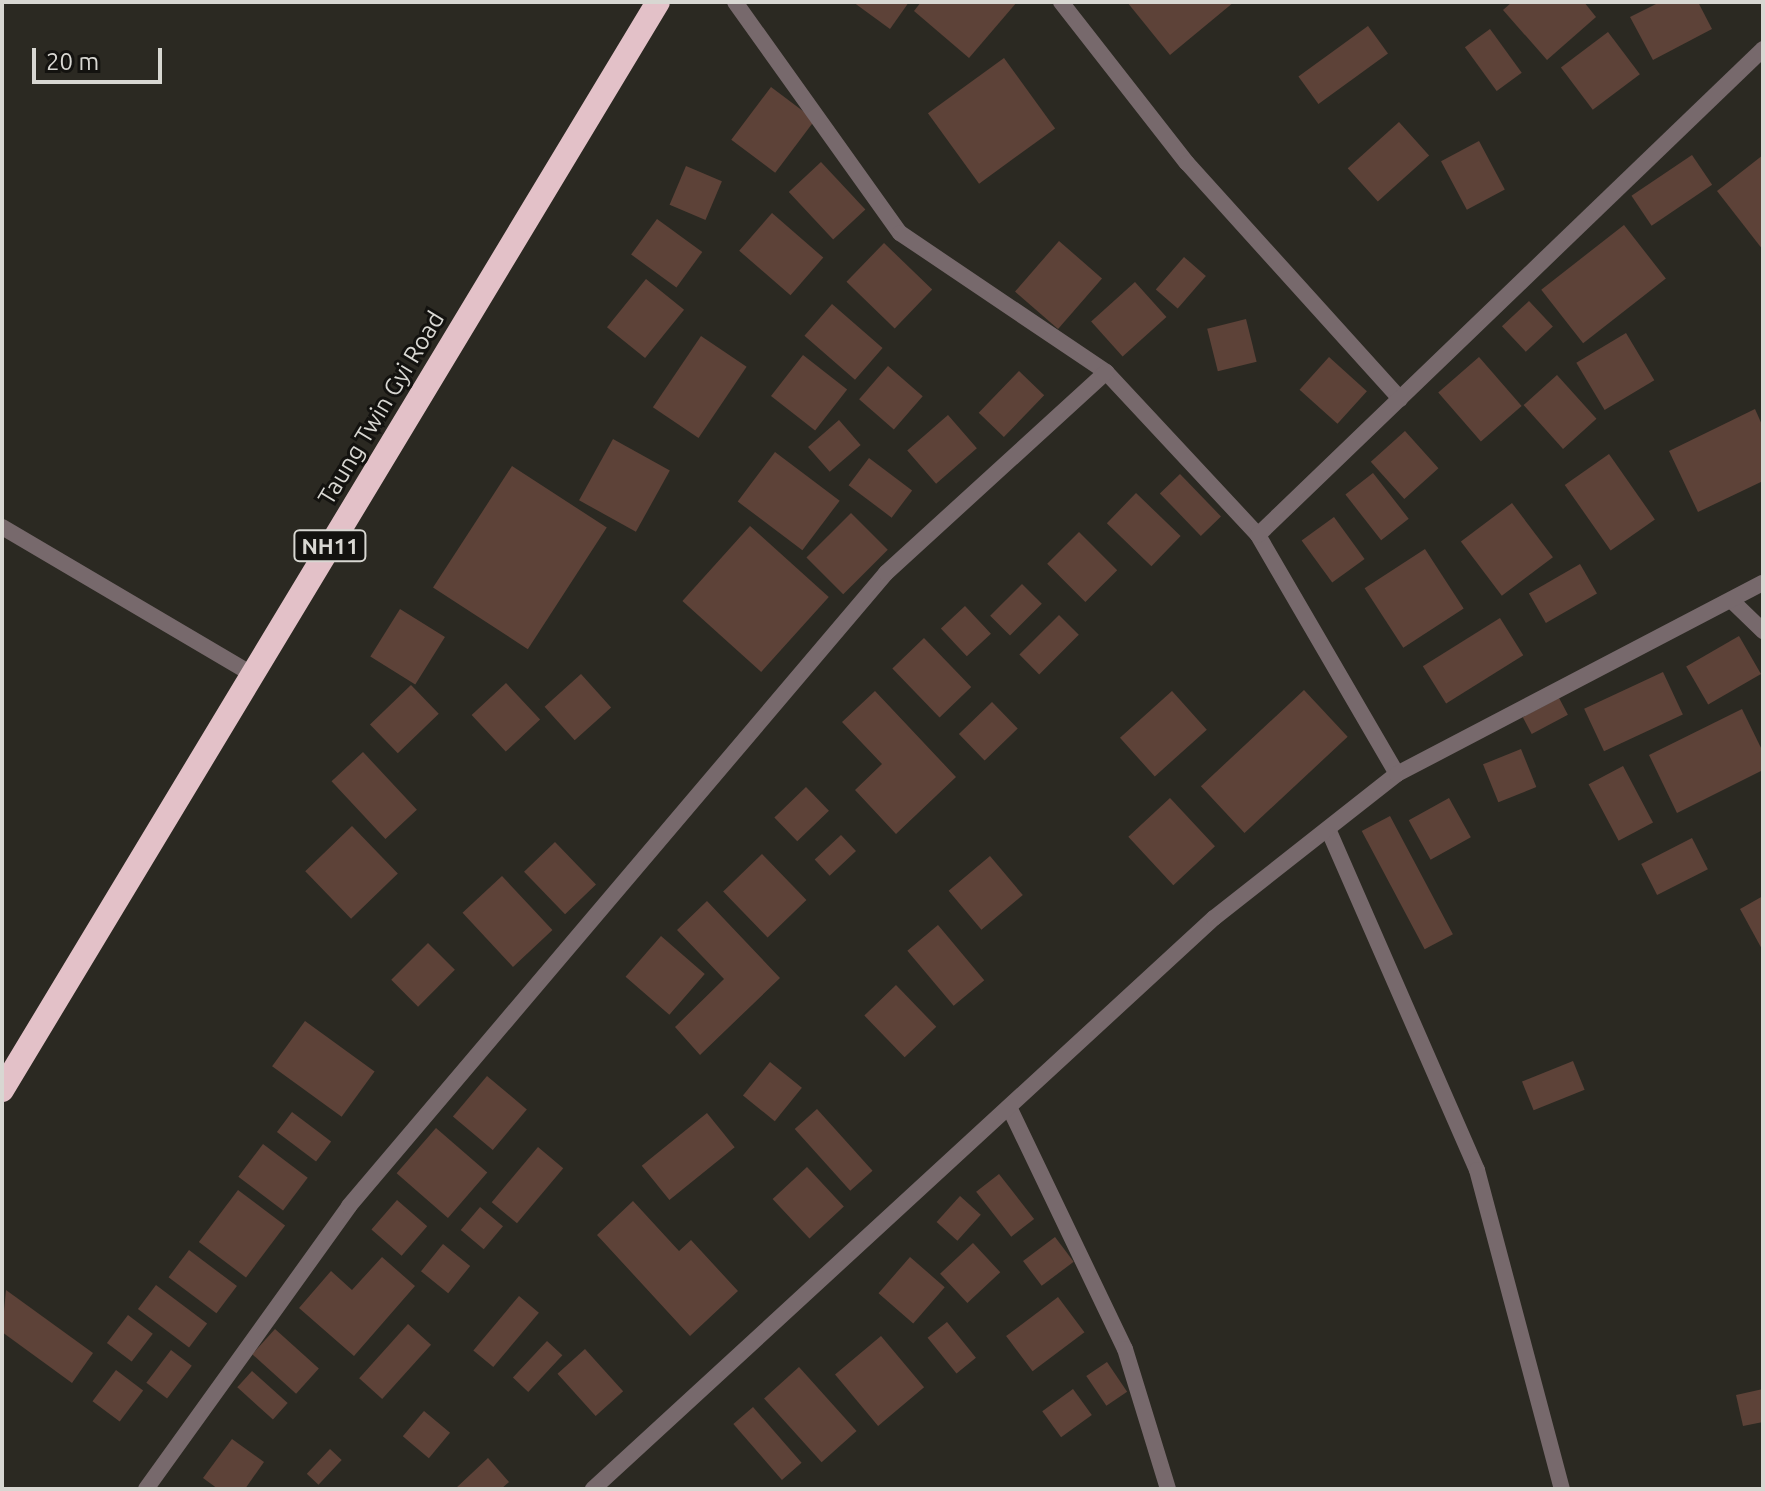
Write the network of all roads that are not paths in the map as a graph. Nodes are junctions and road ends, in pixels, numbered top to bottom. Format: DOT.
graph roads {
  1 [pos="658,2"];
  2 [pos="735,2"];
  3 [pos="1061,2"];
  4 [pos="1763,49"];
  5 [pos="1106,372"];
  6 [pos="1400,399"];
  7 [pos="2,527"];
  8 [pos="1258,535"];
  9 [pos="1763,583"];
  10 [pos="1731,600"];
  11 [pos="1763,631"];
  12 [pos="253,675"];
  13 [pos="1397,774"];
  14 [pos="1328,829"];
  15 [pos="2,1090"];
  16 [pos="1009,1107"];
  17 [pos="146,1489"];
  18 [pos="593,1489"];
  19 [pos="1168,1489"];
  20 [pos="1562,1489"];
  1 -- 12 [label="highway, Taung Twin Gyi Road / NH11"];
  2 -- 5 [label="street"];
  3 -- 6 [label="street"];
  4 -- 6 [label="street"];
  5 -- 8 [label="street"];
  5 -- 17 [label="street"];
  6 -- 8 [label="street"];
  7 -- 12 [label="street"];
  8 -- 13 [label="street"];
  9 -- 10 [label="street"];
  10 -- 11 [label="street"];
  10 -- 13 [label="street"];
  12 -- 15 [label="highway, Taung Twin Gyi Road / NH11"];
  13 -- 14 [label="street"];
  14 -- 16 [label="street"];
  14 -- 20 [label="street"];
  16 -- 18 [label="street"];
  16 -- 19 [label="street"];
}
